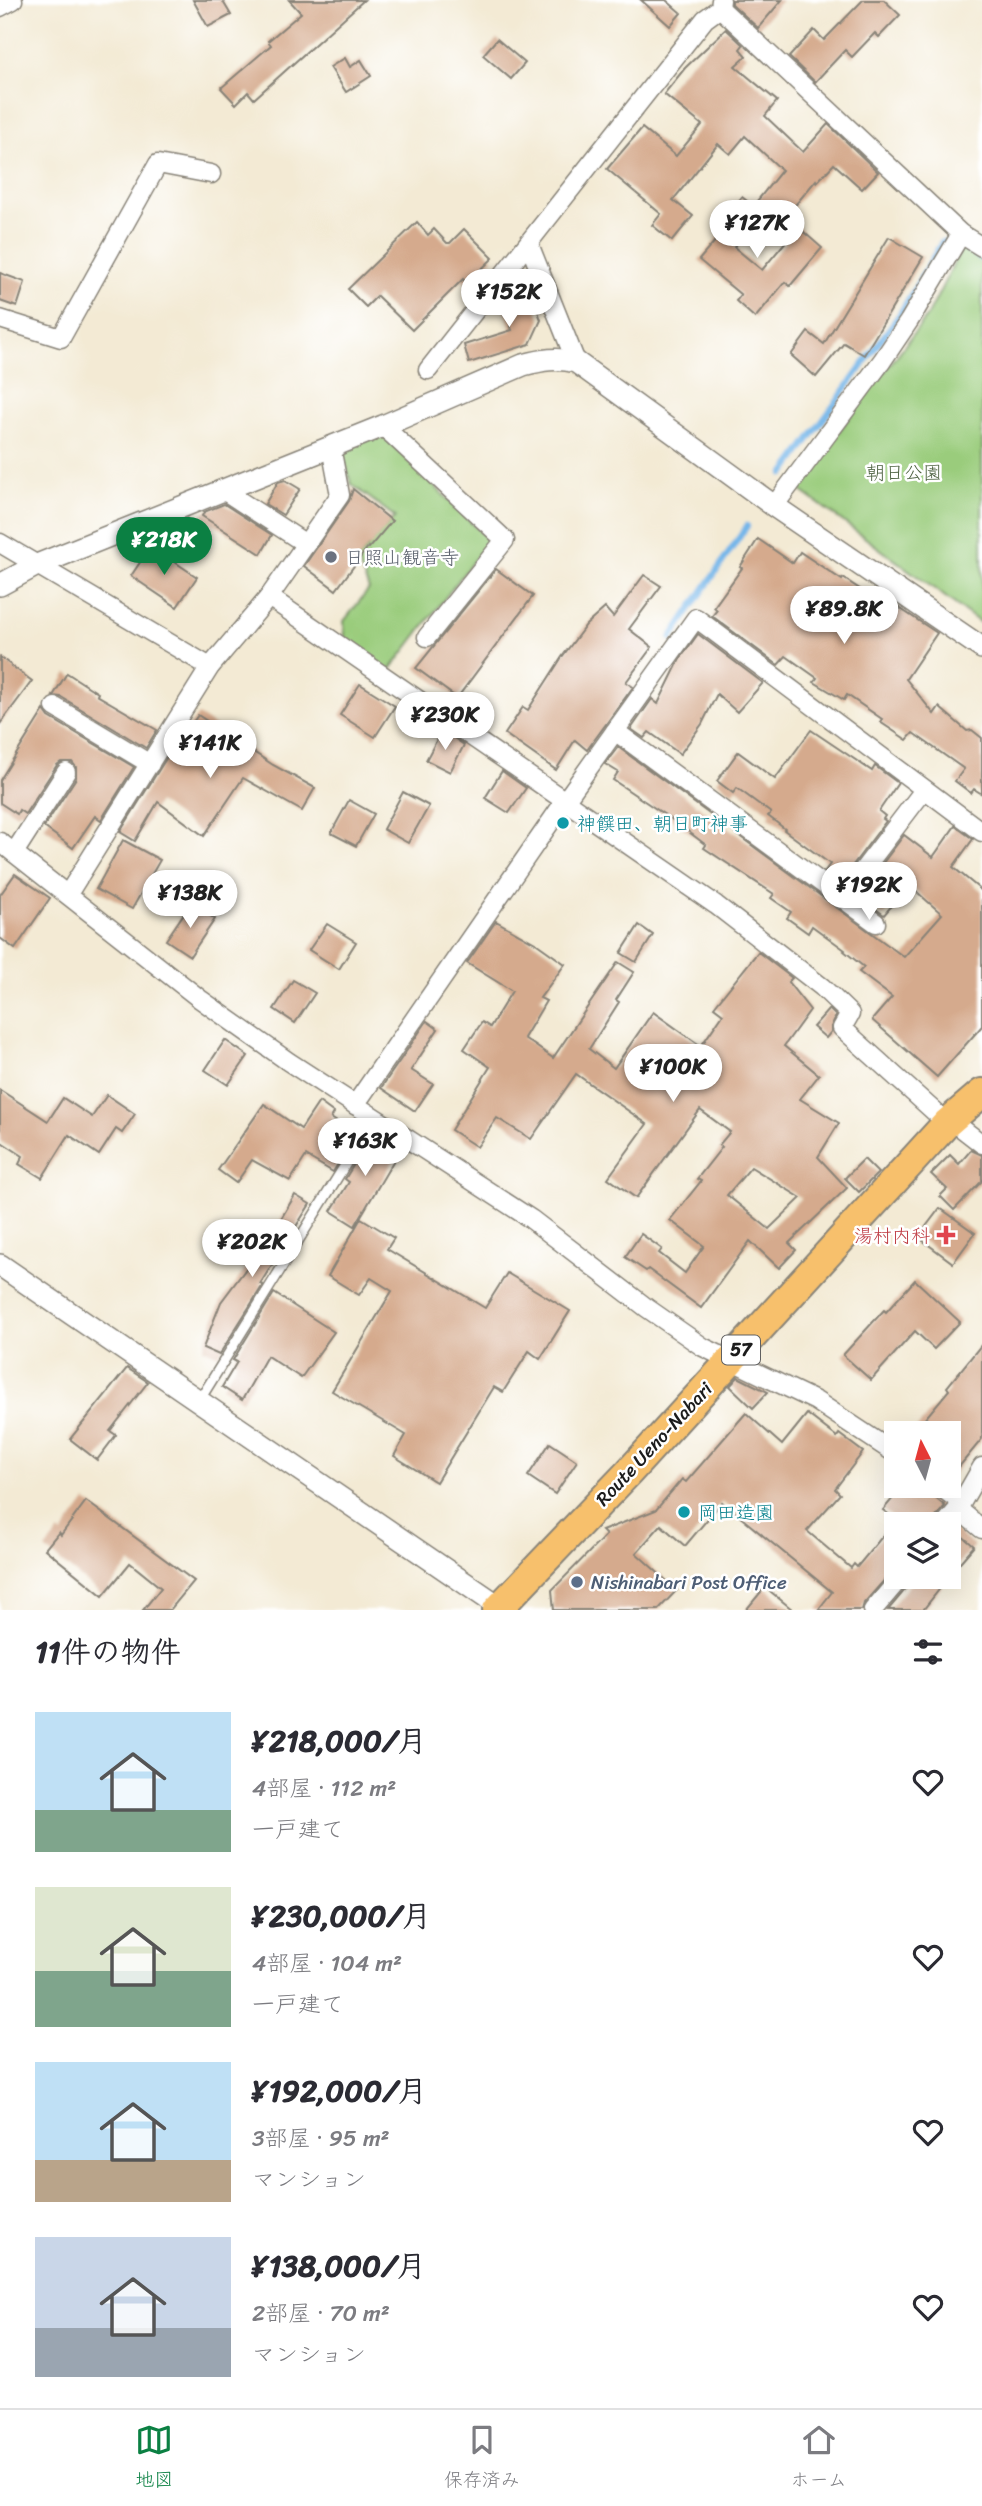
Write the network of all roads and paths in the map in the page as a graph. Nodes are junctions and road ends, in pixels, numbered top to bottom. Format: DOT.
graph roads {
  1 [pos="13,0"];
  2 [pos="721,4"];
  3 [pos="0,7"];
  4 [pos="211,174"];
  5 [pos="957,241"];
  6 [pos="529,244"];
  7 [pos="982,247"];
  8 [pos="0,319"];
  9 [pos="576,362"];
  10 [pos="428,370"];
  11 [pos="383,426"];
  12 [pos="331,447"];
  13 [pos="223,490"];
  14 [pos="774,506"];
  15 [pos="0,544"];
  16 [pos="306,544"];
  17 [pos="37,565"];
  18 [pos="0,585"];
  19 [pos="269,597"];
  20 [pos="427,637"];
  21 [pos="982,648"];
  22 [pos="210,667"];
  23 [pos="55,707"];
  24 [pos="615,731"];
  25 [pos="150,764"];
  26 [pos="66,772"];
  27 [pos="924,790"];
  28 [pos="565,801"];
  29 [pos="981,828"];
  30 [pos="7,847"];
  31 [pos="68,894"];
  32 [pos="842,899"];
  33 [pos="876,923"];
  34 [pos="982,1093"];
  35 [pos="355,1105"];
  36 [pos="378,1120"];
  37 [pos="949,1122"];
  38 [pos="982,1144"];
  39 [pos="0,1265"];
  40 [pos="732,1359"];
  41 [pos="198,1402"];
  42 [pos="884,1446"];
  43 [pos="982,1468"];
  44 [pos="952,1498"];
  45 [pos="960,1505"];
  46 [pos="954,1512"];
  47 [pos="982,1529"];
  48 [pos="891,1589"];
  49 [pos="500,1609"];
  50 [pos="873,1610"];
  1 -- 3 [label="street"];
  2 -- 5 [label="street"];
  2 -- 6 [label="street"];
  4 -- 8 [label="street"];
  5 -- 7 [label="street"];
  5 -- 14 [label="street"];
  6 -- 9 [label="street"];
  6 -- 10 [label="street"];
  9 -- 11 [label="street"];
  9 -- 14 [label="street"];
  11 -- 12 [label="street"];
  11 -- 20 [label="street"];
  12 -- 13 [label="street"];
  12 -- 16 [label="street"];
  13 -- 16 [label="street"];
  13 -- 17 [label="street"];
  14 -- 21 [label="street"];
  15 -- 17 [label="street"];
  16 -- 19 [label="street"];
  17 -- 18 [label="street"];
  17 -- 22 [label="street"];
  19 -- 22 [label="street"];
  19 -- 28 [label="street"];
  22 -- 25 [label="street"];
  23 -- 25 [label="street"];
  24 -- 27 [label="street"];
  24 -- 28 [label="street"];
  24 -- 32 [label="street"];
  25 -- 31 [label="street"];
  26 -- 30 [label="street"];
  27 -- 29 [label="street"];
  27 -- 32 [label="street"];
  28 -- 35 [label="street"];
  28 -- 37 [label="street"];
  30 -- 31 [label="street"];
  31 -- 35 [label="street"];
  32 -- 33 [label="street"];
  34 -- 37 [label="main road, Route Ueno-Nabari / 57"];
  35 -- 36 [label="street"];
  36 -- 40 [label="street"];
  36 -- 41 [label="lane"];
  37 -- 38 [label="street"];
  37 -- 40 [label="main road, Route Ueno-Nabari / 57"];
  39 -- 41 [label="street"];
  40 -- 42 [label="street"];
  40 -- 49 [label="main road, Route Ueno-Nabari / 57"];
  41 -- 49 [label="street"];
  43 -- 45 [label="street"];
  44 -- 45 [label="street"];
  45 -- 46 [label="street"];
  45 -- 47 [label="street"];
  48 -- 50 [label="street"];
}
